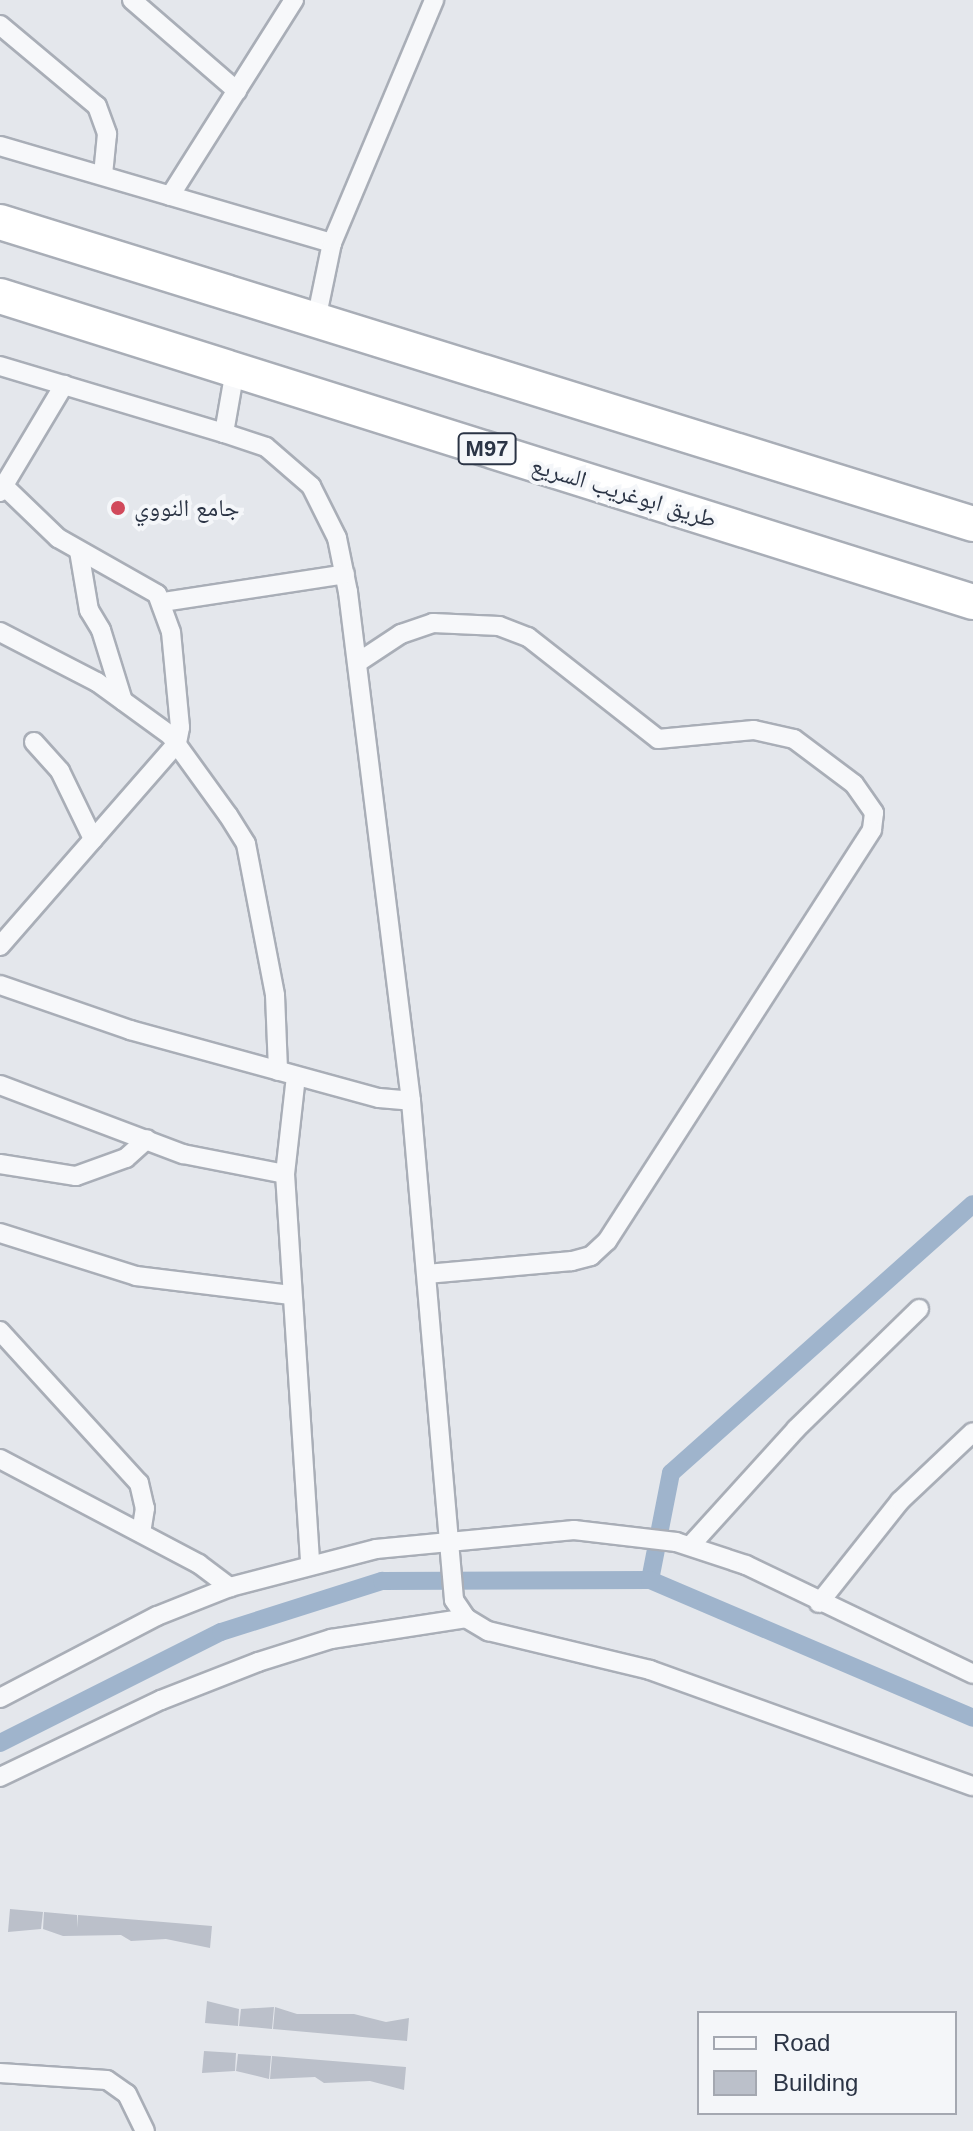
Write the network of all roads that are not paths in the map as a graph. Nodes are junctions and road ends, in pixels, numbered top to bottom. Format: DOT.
graph roads {
  1 [pos="132,0"];
  2 [pos="271,0"];
  3 [pos="434,0"];
  4 [pos="290,7"];
  5 [pos="0,25"];
  6 [pos="237,91"];
  7 [pos="0,146"];
  8 [pos="103,175"];
  9 [pos="170,196"];
  10 [pos="0,222"];
  11 [pos="332,243"];
  12 [pos="0,296"];
  13 [pos="316,320"];
  14 [pos="0,366"];
  15 [pos="235,370"];
  16 [pos="64,385"];
  17 [pos="224,433"];
  18 [pos="2,489"];
  19 [pos="973,524"];
  20 [pos="79,551"];
  21 [pos="345,574"];
  22 [pos="918,584"];
  23 [pos="163,602"];
  24 [pos="973,602"];
  25 [pos="973,616"];
  26 [pos="0,632"];
  27 [pos="357,663"];
  28 [pos="123,701"];
  29 [pos="34,742"];
  30 [pos="177,743"];
  31 [pos="93,839"];
  32 [pos="7,925"];
  33 [pos="0,946"];
  34 [pos="0,985"];
  35 [pos="287,1074"];
  36 [pos="0,1085"];
  37 [pos="411,1101"];
  38 [pos="147,1139"];
  39 [pos="0,1164"];
  40 [pos="285,1174"];
  41 [pos="0,1233"];
  42 [pos="427,1274"];
  43 [pos="291,1295"];
  44 [pos="919,1309"];
  45 [pos="0,1331"];
  46 [pos="973,1432"];
  47 [pos="0,1459"];
  48 [pos="141,1533"];
  49 [pos="452,1539"];
  50 [pos="691,1545"];
  51 [pos="310,1565"];
  52 [pos="230,1587"];
  53 [pos="819,1603"];
  54 [pos="466,1618"];
  55 [pos="973,1674"];
  56 [pos="0,1698"];
  57 [pos="0,1777"];
  58 [pos="973,1786"];
  59 [pos="0,2073"];
  60 [pos="145,2131"];
  1 -- 6 [label="street"];
  2 -- 4 [label="street"];
  3 -- 11 [label="street"];
  4 -- 6 [label="street"];
  5 -- 8 [label="street"];
  6 -- 9 [label="street"];
  7 -- 8 [label="street"];
  8 -- 9 [label="street"];
  9 -- 11 [label="street"];
  10 -- 13 [label="highway"];
  11 -- 13 [label="street"];
  12 -- 15 [label="highway, طريق ابوغريب السريع / M97"];
  13 -- 19 [label="highway"];
  14 -- 16 [label="street"];
  15 -- 17 [label="street"];
  15 -- 22 [label="highway, طريق ابوغريب السريع / M97"];
  16 -- 17 [label="street"];
  16 -- 18 [label="street"];
  17 -- 21 [label="street"];
  18 -- 20 [label="street"];
  20 -- 23 [label="street"];
  20 -- 28 [label="street"];
  21 -- 23 [label="street"];
  21 -- 27 [label="street"];
  22 -- 24 [label="highway, طريق ابوغريب السريع / M97"];
  22 -- 25 [label="highway"];
  23 -- 30 [label="street"];
  26 -- 28 [label="street"];
  27 -- 37 [label="street"];
  27 -- 42 [label="street"];
  28 -- 30 [label="street"];
  29 -- 31 [label="street"];
  30 -- 31 [label="street"];
  30 -- 35 [label="street"];
  31 -- 32 [label="street"];
  32 -- 33 [label="street"];
  34 -- 35 [label="street"];
  35 -- 37 [label="street"];
  35 -- 40 [label="street"];
  36 -- 38 [label="street"];
  37 -- 42 [label="street"];
  38 -- 39 [label="street"];
  38 -- 40 [label="street"];
  40 -- 43 [label="street"];
  41 -- 43 [label="street"];
  42 -- 49 [label="street"];
  43 -- 51 [label="street"];
  44 -- 50 [label="street"];
  45 -- 48 [label="street"];
  46 -- 53 [label="street"];
  47 -- 48 [label="street"];
  48 -- 52 [label="street"];
  49 -- 50 [label="street"];
  49 -- 51 [label="street"];
  49 -- 54 [label="street"];
  50 -- 53 [label="street"];
  51 -- 52 [label="street"];
  52 -- 56 [label="street"];
  53 -- 55 [label="street"];
  54 -- 57 [label="street"];
  54 -- 58 [label="street"];
  59 -- 60 [label="street"];
}
